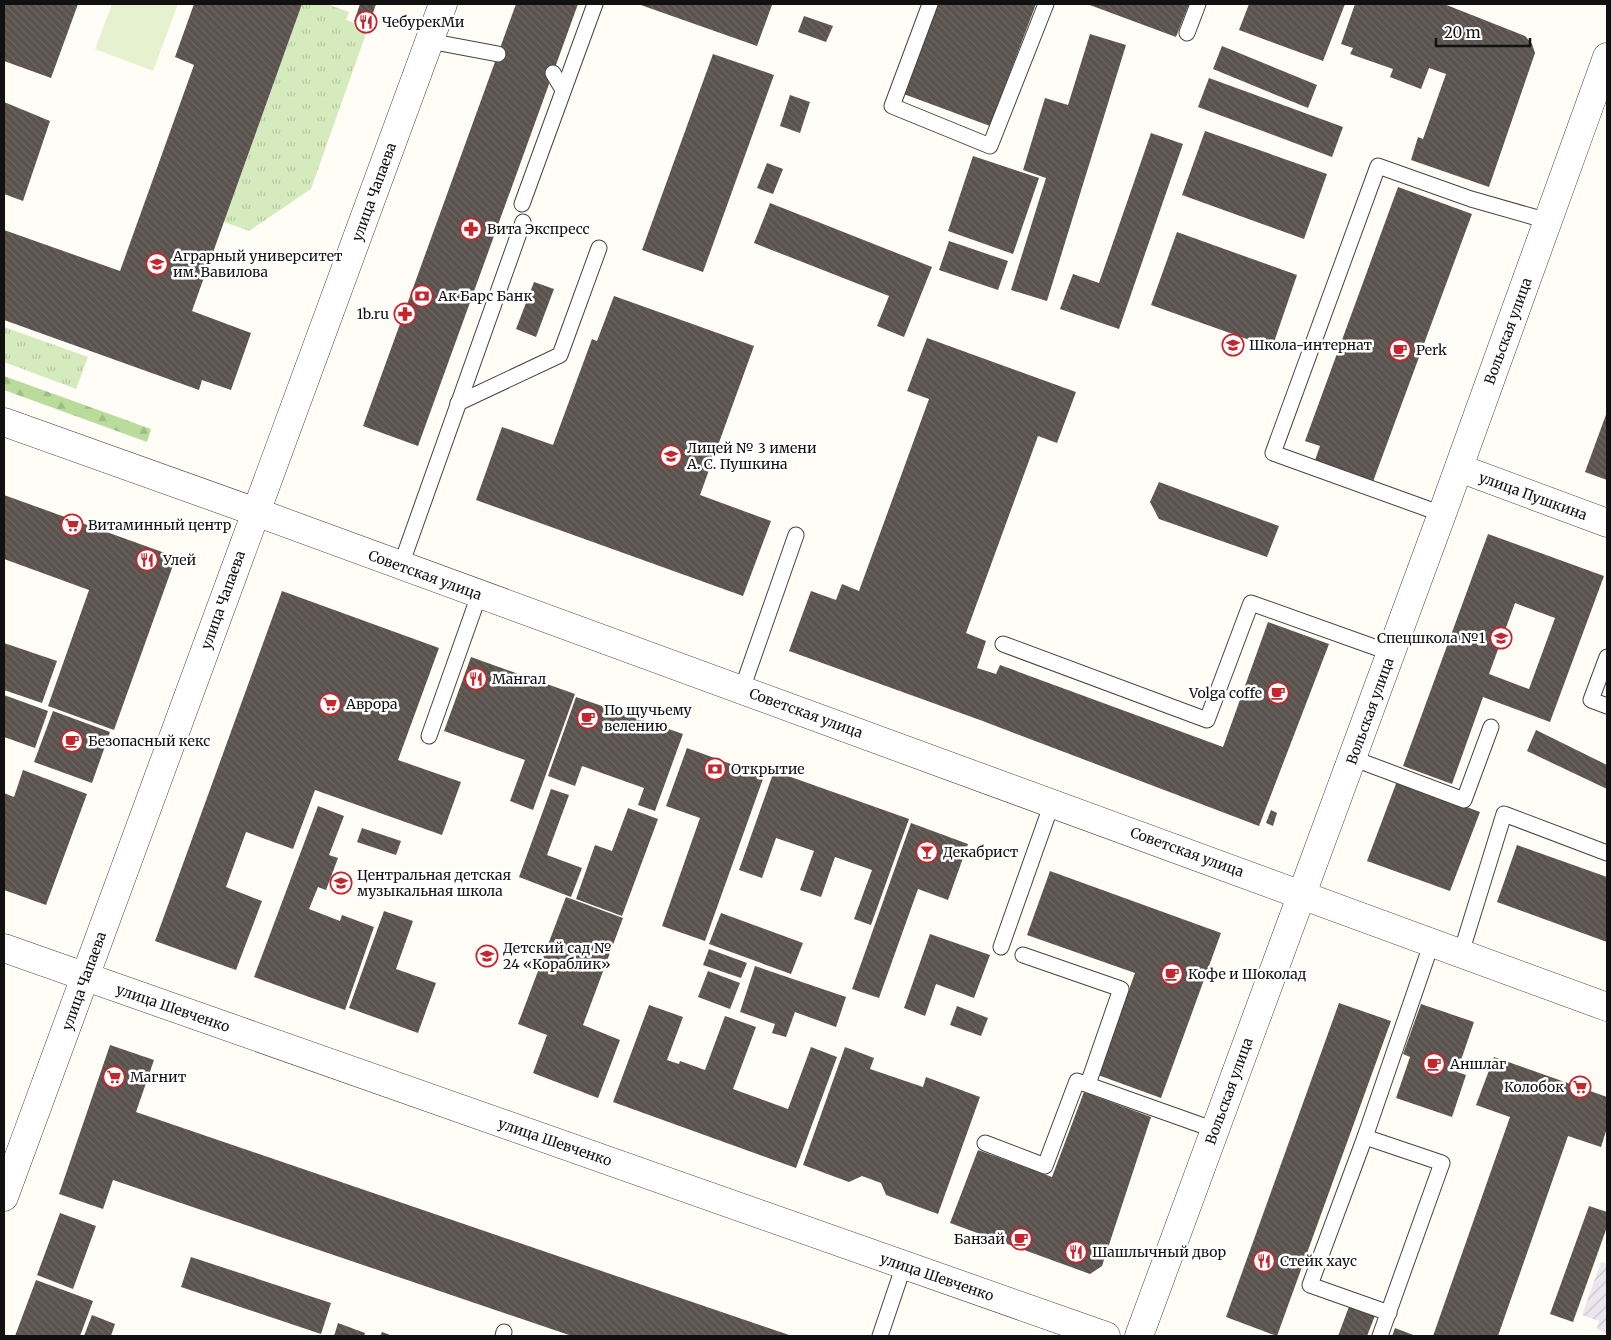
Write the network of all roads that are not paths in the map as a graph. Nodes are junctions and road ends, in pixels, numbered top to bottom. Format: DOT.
graph roads {
  1 [pos="443,4"];
  2 [pos="594,4"];
  3 [pos="930,4"];
  4 [pos="1046,4"];
  5 [pos="1198,4"];
  6 [pos="1187,33"];
  7 [pos="429,41"];
  8 [pos="498,54"];
  9 [pos="1607,57"];
  10 [pos="553,73"];
  11 [pos="563,90"];
  12 [pos="522,204"];
  13 [pos="1548,221"];
  14 [pos="524,222"];
  15 [pos="599,248"];
  16 [pos="458,403"];
  17 [pos="4,422"];
  18 [pos="1459,468"];
  19 [pos="256,512"];
  20 [pos="1442,514"];
  21 [pos="1607,523"];
  22 [pos="796,535"];
  23 [pos="401,565"];
  24 [pos="479,595"];
  25 [pos="1003,644"];
  26 [pos="1392,652"];
  27 [pos="1607,658"];
  28 [pos="742,689"];
  29 [pos="1607,706"];
  30 [pos="1491,727"];
  31 [pos="428,736"];
  32 [pos="1352,758"];
  33 [pos="1052,803"];
  34 [pos="1607,853"];
  35 [pos="1302,894"];
  36 [pos="1432,942"];
  37 [pos="1001,947"];
  38 [pos="4,948"];
  39 [pos="1461,953"];
  40 [pos="1023,955"];
  41 [pos="85,977"];
  42 [pos="1607,1007"];
  43 [pos="1088,1084"];
  44 [pos="1215,1130"];
  45 [pos="1365,1137"];
  46 [pos="985,1143"];
  47 [pos="4,1197"];
  48 [pos="904,1266"];
  49 [pos="1389,1313"];
  50 [pos="880,1336"];
  51 [pos="1106,1336"];
  52 [pos="1139,1336"];
  53 [pos="1380,1336"];
  1 -- 7 [label="street, улица Чапаева"];
  2 -- 11 [label="lane"];
  3 -- 4 [label="lane"];
  5 -- 6 [label="lane"];
  7 -- 8 [label="lane"];
  7 -- 19 [label="street, улица Чапаева"];
  9 -- 13 [label="street, Вольская улица"];
  10 -- 11 [label="lane"];
  11 -- 12 [label="lane"];
  13 -- 18 [label="street, Вольская улица"];
  13 -- 20 [label="lane"];
  14 -- 16 [label="lane"];
  15 -- 16 [label="lane"];
  16 -- 23 [label="lane"];
  17 -- 19 [label="street, Советская улица"];
  18 -- 20 [label="street, Вольская улица"];
  18 -- 21 [label="street, улица Пушкина"];
  19 -- 23 [label="street, Советская улица"];
  19 -- 41 [label="street, улица Чапаева"];
  20 -- 26 [label="street, Вольская улица"];
  22 -- 28 [label="lane"];
  23 -- 24 [label="street, Советская улица"];
  24 -- 28 [label="street, Советская улица"];
  24 -- 31 [label="lane"];
  25 -- 26 [label="lane"];
  26 -- 32 [label="street, Вольская улица"];
  27 -- 29 [label="lane"];
  28 -- 33 [label="street, Советская улица"];
  30 -- 32 [label="lane"];
  32 -- 35 [label="street, Вольская улица"];
  33 -- 35 [label="street, Советская улица"];
  33 -- 37 [label="lane"];
  34 -- 39 [label="lane"];
  35 -- 36 [label="street, Советская улица"];
  35 -- 44 [label="street, Вольская улица"];
  36 -- 39 [label="street, Советская улица"];
  36 -- 45 [label="lane"];
  38 -- 41 [label="street, улица Шевченко"];
  39 -- 42 [label="street, Советская улица"];
  40 -- 43 [label="lane"];
  41 -- 47 [label="street, улица Чапаева"];
  41 -- 48 [label="street, улица Шевченко"];
  43 -- 44 [label="lane"];
  43 -- 46 [label="lane"];
  44 -- 52 [label="street, Вольская улица"];
  45 -- 49 [label="lane"];
  45 -- 49 [label="lane"];
  48 -- 50 [label="lane"];
  48 -- 51 [label="street, улица Шевченко"];
  49 -- 53 [label="lane"];
}
